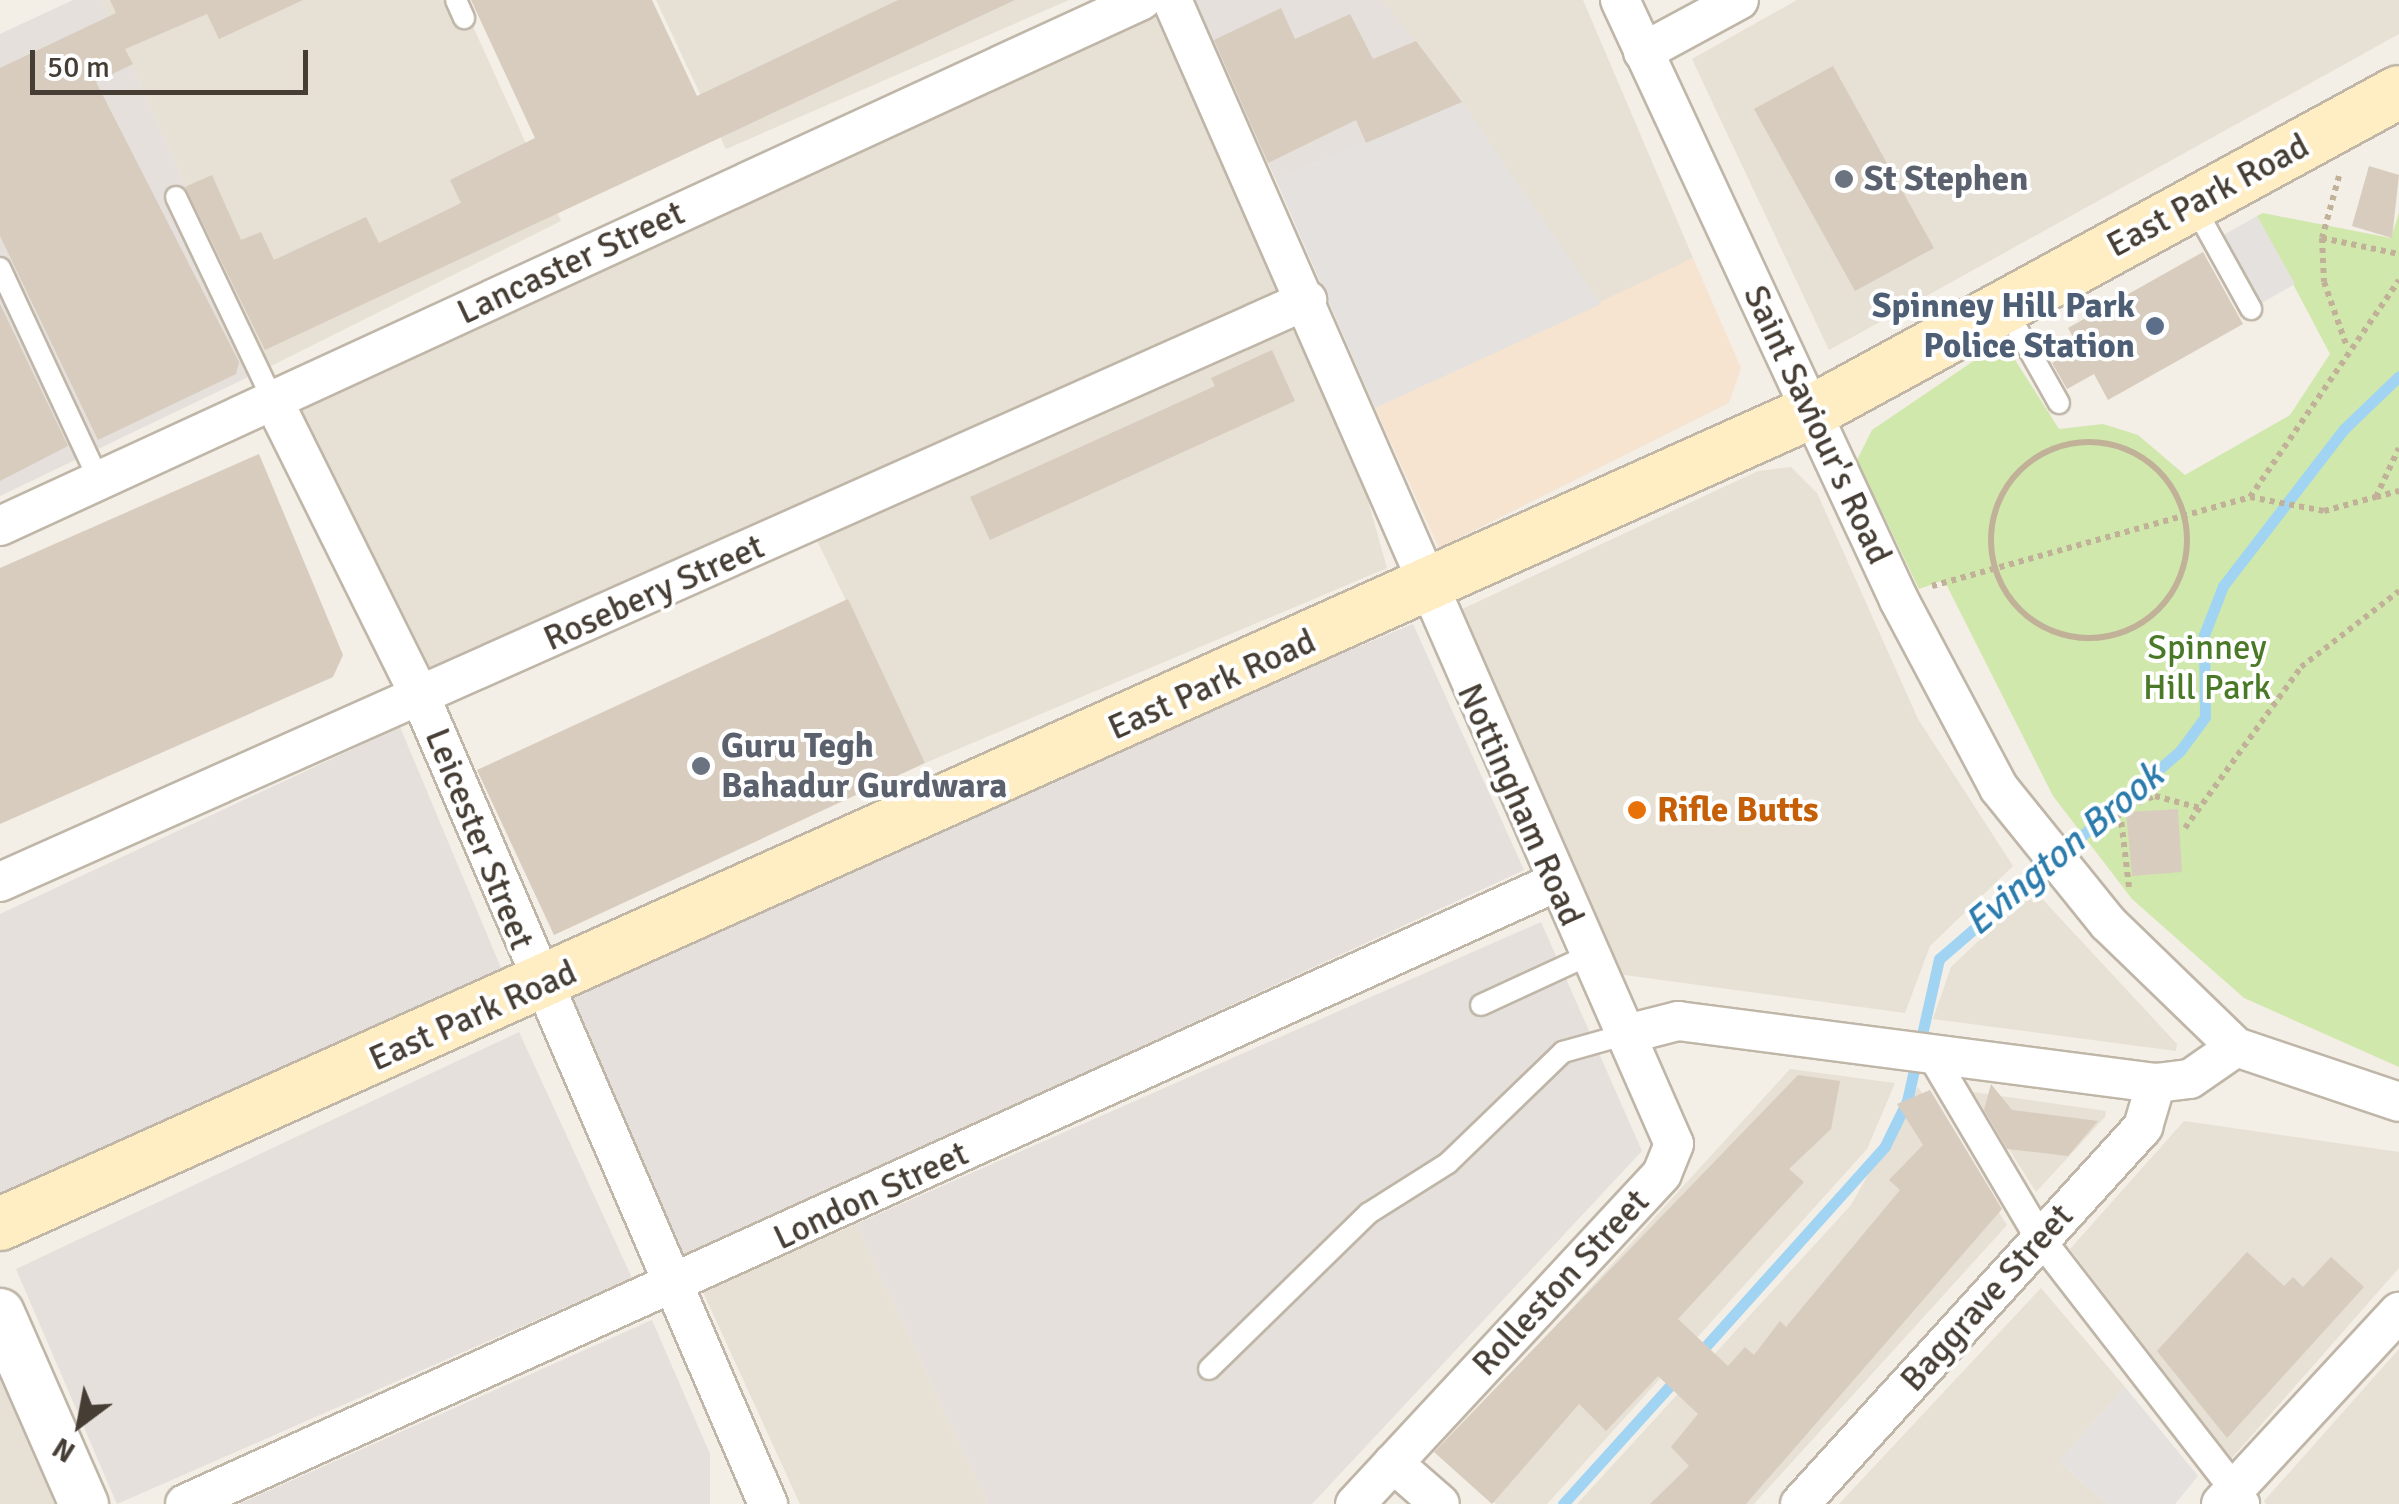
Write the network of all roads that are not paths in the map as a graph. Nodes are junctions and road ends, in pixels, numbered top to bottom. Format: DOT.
graph roads {
  1 [pos="1142,0"];
  2 [pos="1172,0"];
  3 [pos="1620,0"];
  4 [pos="1739,0"];
  5 [pos="1643,52"];
  6 [pos="2377,104"];
  7 [pos="176,197"];
  8 [pos="2193,204"];
  9 [pos="0,268"];
  10 [pos="2004,306"];
  11 [pos="2251,309"];
  12 [pos="1320,314"];
  13 [pos="273,400"];
  14 [pos="2058,403"];
  15 [pos="1811,412"];
  16 [pos="99,480"];
  17 [pos="0,526"];
  18 [pos="1424,589"];
  19 [pos="421,698"];
  20 [pos="0,882"];
  21 [pos="1554,883"];
  22 [pos="1587,956"];
  23 [pos="540,987"];
  24 [pos="1481,1005"];
  25 [pos="1627,1034"];
  26 [pos="2236,1047"];
  27 [pos="1914,1051"];
  28 [pos="2156,1083"];
  29 [pos="2399,1102"];
  30 [pos="0,1224"];
  31 [pos="2040,1240"];
  32 [pos="671,1288"];
  33 [pos="2399,1312"];
  34 [pos="0,1313"];
  35 [pos="1209,1369"];
  36 [pos="1393,1463"];
  37 [pos="754,1493"];
  38 [pos="2234,1499"];
  39 [pos="84,1504"];
  40 [pos="185,1504"];
  41 [pos="1355,1504"];
  42 [pos="1440,1504"];
  43 [pos="1800,1504"];
  1 -- 13 [label="street, Lancaster Street"];
  2 -- 12 [label="street, Nottingham Road"];
  3 -- 5 [label="street, Saint Saviour's Road"];
  4 -- 5 [label="street"];
  5 -- 15 [label="street, Saint Saviour's Road"];
  6 -- 8 [label="main road, East Park Road"];
  7 -- 13 [label="lane"];
  8 -- 10 [label="main road, East Park Road"];
  8 -- 11 [label="lane"];
  9 -- 16 [label="lane"];
  10 -- 14 [label="lane"];
  10 -- 15 [label="main road, East Park Road"];
  12 -- 18 [label="street, Nottingham Road"];
  12 -- 19 [label="street, Rosebery Street"];
  13 -- 16 [label="street, Lancaster Street"];
  13 -- 19 [label="street, Leicester Street"];
  15 -- 18 [label="main road, East Park Road"];
  15 -- 26 [label="street, Saint Saviour's Road"];
  16 -- 17 [label="street, Lancaster Street"];
  18 -- 21 [label="street, Nottingham Road"];
  18 -- 23 [label="main road, East Park Road"];
  19 -- 20 [label="street, Rosebery Street"];
  19 -- 23 [label="street, Leicester Street"];
  21 -- 22 [label="street, Nottingham Road"];
  21 -- 32 [label="street, London Street"];
  22 -- 24 [label="lane"];
  22 -- 25 [label="street, Nottingham Road"];
  23 -- 30 [label="main road, East Park Road"];
  23 -- 32 [label="street, Leicester Street"];
  25 -- 27 [label="street"];
  25 -- 35 [label="lane"];
  25 -- 36 [label="street, Rolleston Street"];
  26 -- 28 [label="street"];
  26 -- 29 [label="street"];
  27 -- 28 [label="street"];
  27 -- 31 [label="street"];
  28 -- 31 [label="street, Baggrave Street"];
  31 -- 38 [label="street"];
  31 -- 43 [label="street, Baggrave Street"];
  32 -- 37 [label="street, Leicester Street"];
  32 -- 40 [label="street, London Street"];
  33 -- 38 [label="street"];
  34 -- 39 [label="street"];
  36 -- 41 [label="street, Rolleston Street"];
  36 -- 42 [label="street"];
}
